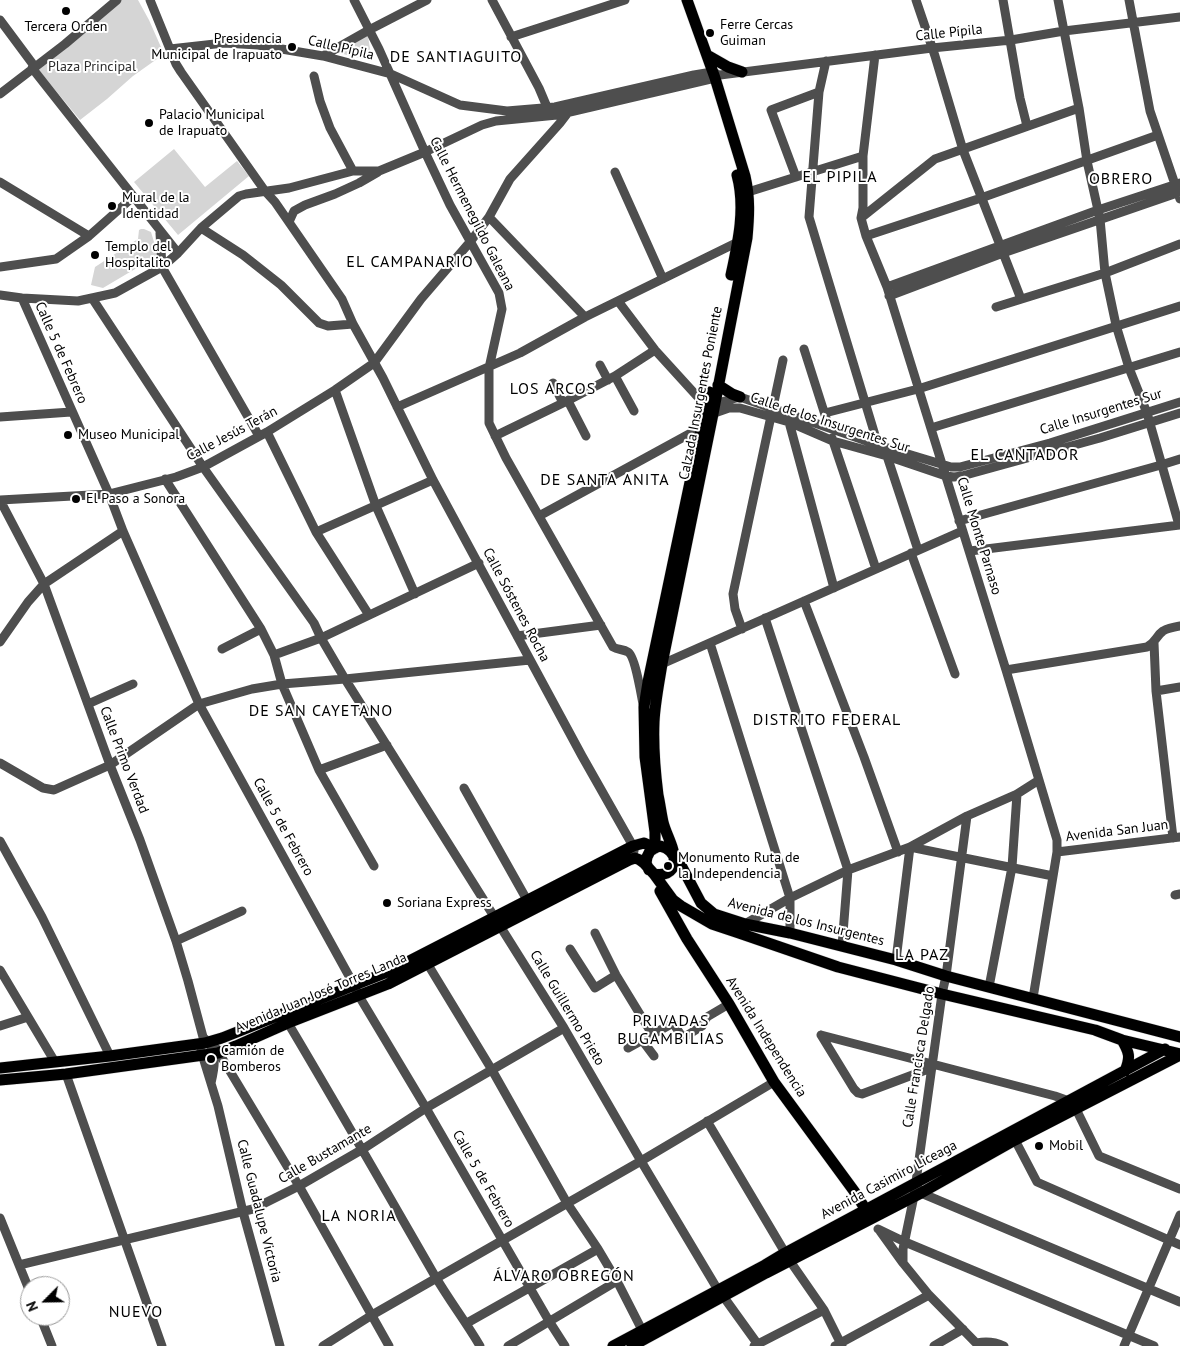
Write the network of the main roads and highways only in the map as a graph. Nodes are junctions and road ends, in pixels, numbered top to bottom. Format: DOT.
graph roads {
  1 [pos="681,0"];
  2 [pos="688,0"];
  3 [pos="696,36"];
  4 [pos="707,55"];
  5 [pos="742,72"];
  6 [pos="712,75"];
  7 [pos="732,145"];
  8 [pos="743,239"];
  9 [pos="718,385"];
  10 [pos="740,397"];
  11 [pos="708,413"];
  12 [pos="650,756"];
  13 [pos="655,848"];
  14 [pos="674,855"];
  15 [pos="651,872"];
  16 [pos="498,921"];
  17 [pos="356,990"];
  18 [pos="1180,1037"];
  19 [pos="1122,1040"];
  20 [pos="1180,1041"];
  21 [pos="205,1043"];
  22 [pos="1164,1050"];
  23 [pos="1180,1054"];
  24 [pos="0,1068"];
  25 [pos="1125,1071"];
  26 [pos="0,1080"];
  27 [pos="1073,1105"];
  28 [pos="916,1190"];
  29 [pos="868,1214"];
  30 [pos="647,1338"];
  31 [pos="613,1346"];
  32 [pos="632,1346"];
  1 -- 3 [label="main road, Calzada Insurgentes Poniente"];
  2 -- 3 [label="main road, Calzada Insurgentes Poniente"];
  3 -- 4 [label="main road, Calzada Insurgentes Poniente"];
  3 -- 6 [label="main road, Calzada Insurgentes Poniente"];
  4 -- 5 [label="main road"];
  4 -- 6 [label="main road, Calzada Insurgentes Poniente"];
  6 -- 7 [label="main road, Calzada Insurgentes Poniente"];
  7 -- 8 [label="main road, Calzada Insurgentes Poniente"];
  7 -- 8 [label="main road, Calzada Insurgentes Poniente"];
  8 -- 9 [label="main road, Calzada Insurgentes Poniente"];
  8 -- 11 [label="main road, Calzada Insurgentes Poniente"];
  9 -- 10 [label="main road"];
  9 -- 11 [label="main road, Calzada Insurgentes Poniente"];
  11 -- 12 [label="main road, Calzada Insurgentes Poniente"];
  11 -- 12 [label="main road, Calzada Insurgentes Poniente"];
  12 -- 13 [label="main road, Calzada Insurgentes Poniente"];
  12 -- 14 [label="main road, Calzada Insurgentes Poniente"];
  13 -- 14 [label="main road"];
  13 -- 15 [label="main road"];
  13 -- 16 [label="main road, Avenida Juan José Torres Landa"];
  14 -- 15 [label="main road"];
  14 -- 18 [label="main road, Avenida de los Insurgentes"];
  15 -- 16 [label="main road, Avenida Juan José Torres Landa"];
  15 -- 19 [label="main road, Avenida de los Insurgentes"];
  15 -- 29 [label="main road, Avenida Independencia"];
  16 -- 17 [label="main road, Avenida Juan José Torres Landa"];
  16 -- 17 [label="main road, Avenida Juan José Torres Landa"];
  17 -- 21 [label="main road, Avenida Juan José Torres Landa"];
  17 -- 21 [label="main road, Avenida Juan José Torres Landa"];
  19 -- 22 [label="main road, Avenida de los Insurgentes"];
  19 -- 25 [label="main road"];
  20 -- 22 [label="main road, Avenida Casimiro Liceaga"];
  21 -- 24 [label="main road, Avenida Juan José Torres Landa"];
  21 -- 26 [label="main road, Avenida Juan José Torres Landa"];
  22 -- 23 [label="main road, Avenida de los Insurgentes"];
  22 -- 25 [label="main road, Avenida Casimiro Liceaga"];
  23 -- 27 [label="main road, Avenida Casimiro Liceaga"];
  25 -- 27 [label="main road, Avenida Casimiro Liceaga"];
  27 -- 28 [label="main road, Avenida Casimiro Liceaga"];
  27 -- 28 [label="main road, Avenida Casimiro Liceaga"];
  28 -- 29 [label="main road, Avenida Casimiro Liceaga"];
  29 -- 30 [label="main road, Avenida Casimiro Liceaga"];
  30 -- 31 [label="main road, Avenida Casimiro Liceaga"];
  30 -- 32 [label="main road, Avenida Casimiro Liceaga"];
}
